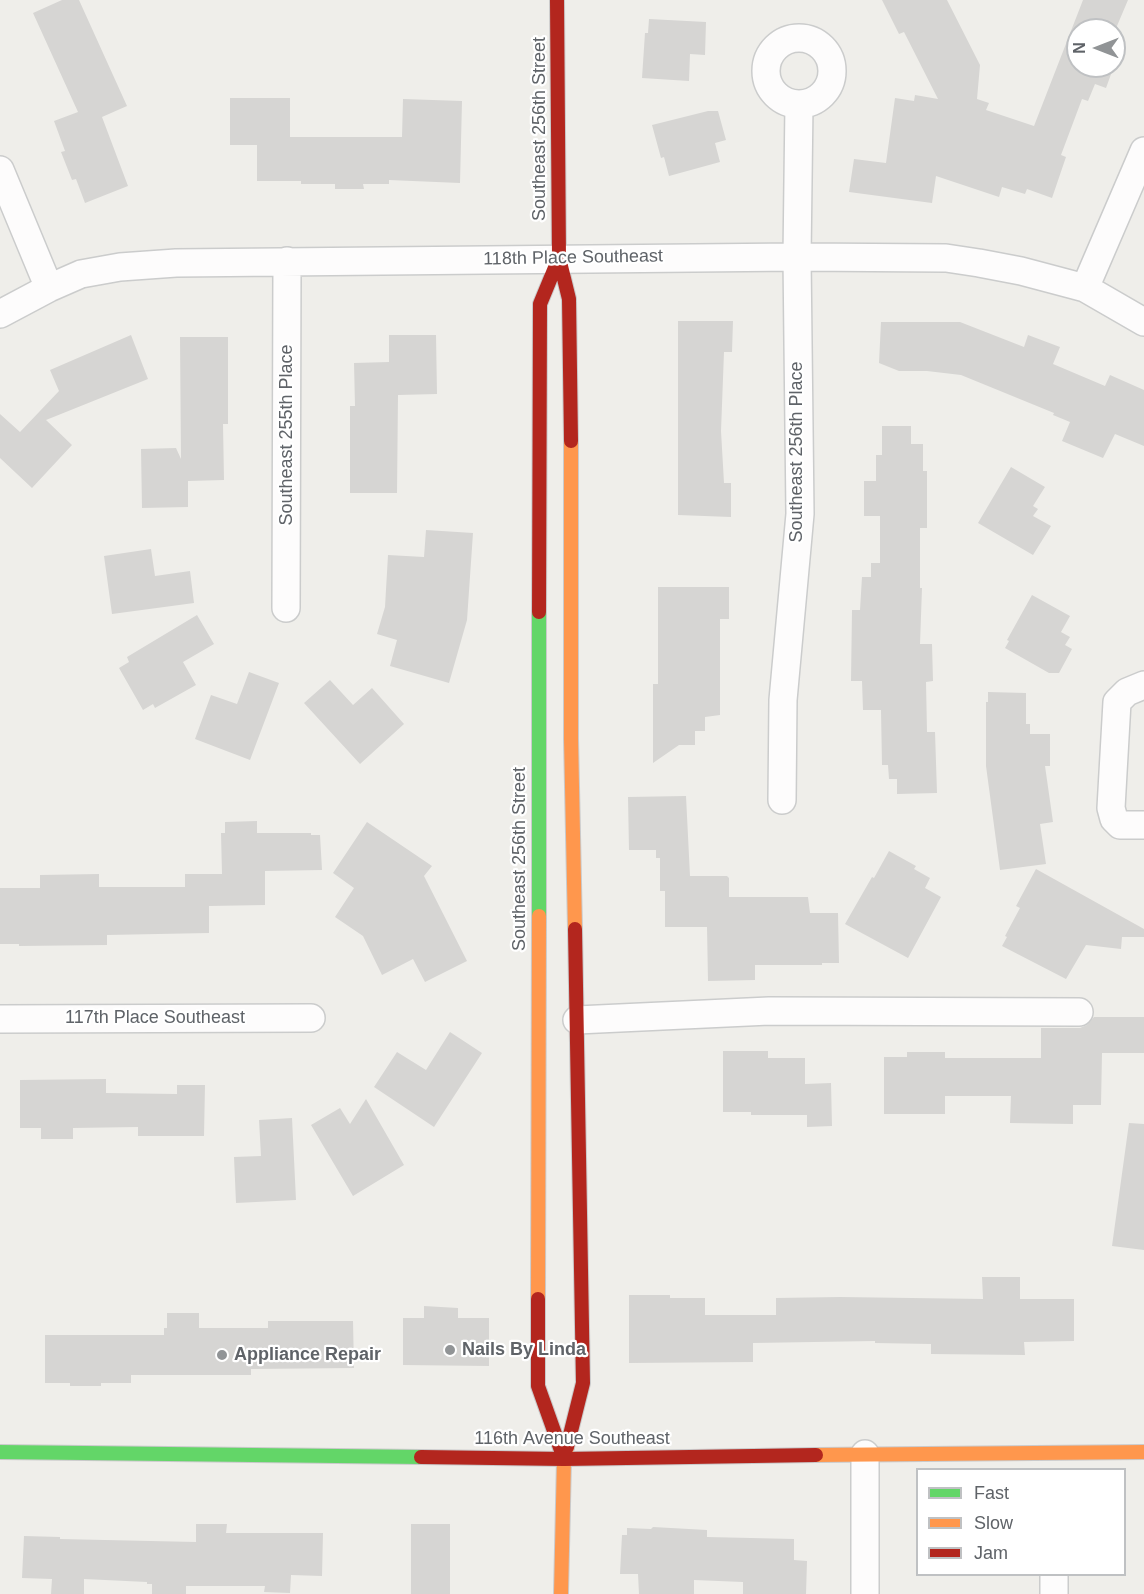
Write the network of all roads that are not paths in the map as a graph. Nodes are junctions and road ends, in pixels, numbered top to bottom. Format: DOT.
graph roads {
  1 [pos="557,0"];
  2 [pos="799,104"];
  3 [pos="1144,151"];
  4 [pos="0,170"];
  5 [pos="797,257"];
  6 [pos="559,258"];
  7 [pos="287,261"];
  8 [pos="49,288"];
  9 [pos="1085,288"];
  10 [pos="0,314"];
  11 [pos="1144,322"];
  12 [pos="286,608"];
  13 [pos="1144,685"];
  14 [pos="782,800"];
  15 [pos="1144,825"];
  16 [pos="1079,1012"];
  17 [pos="311,1018"];
  18 [pos="0,1019"];
  19 [pos="577,1020"];
  20 [pos="0,1452"];
  21 [pos="1144,1452"];
  22 [pos="865,1454"];
  23 [pos="564,1459"];
  24 [pos="1057,1461"];
  25 [pos="1054,1576"];
  26 [pos="561,1594"];
  27 [pos="865,1594"];
  28 [pos="1054,1594"];
  1 -- 6 [label="main road, Southeast 256th Street"];
  2 -- 5 [label="street, Southeast 256th Place"];
  3 -- 9 [label="street"];
  4 -- 8 [label="street"];
  5 -- 6 [label="street, 118th Place Southeast"];
  5 -- 9 [label="street, 118th Place Southeast"];
  5 -- 14 [label="street, Southeast 256th Place"];
  6 -- 7 [label="street, 118th Place Southeast"];
  6 -- 19 [label="main road, Southeast 256th Street"];
  6 -- 23 [label="main road, Southeast 256th Street"];
  7 -- 8 [label="street, 118th Place Southeast"];
  7 -- 12 [label="street, Southeast 255th Place"];
  8 -- 10 [label="street, 118th Place Southeast"];
  9 -- 11 [label="street, 118th Place Southeast"];
  13 -- 15 [label="street"];
  16 -- 19 [label="street"];
  17 -- 18 [label="street, 117th Place Southeast"];
  19 -- 23 [label="main road, Southeast 256th Street"];
  20 -- 23 [label="main road, 116th Avenue Southeast"];
  21 -- 24 [label="main road, 116th Avenue Southeast"];
  22 -- 23 [label="main road, 116th Avenue Southeast"];
  22 -- 24 [label="main road, 116th Avenue Southeast"];
  22 -- 27 [label="street"];
  23 -- 26 [label="main road, Southeast 256th Street"];
  25 -- 28 [label="street"];
}
